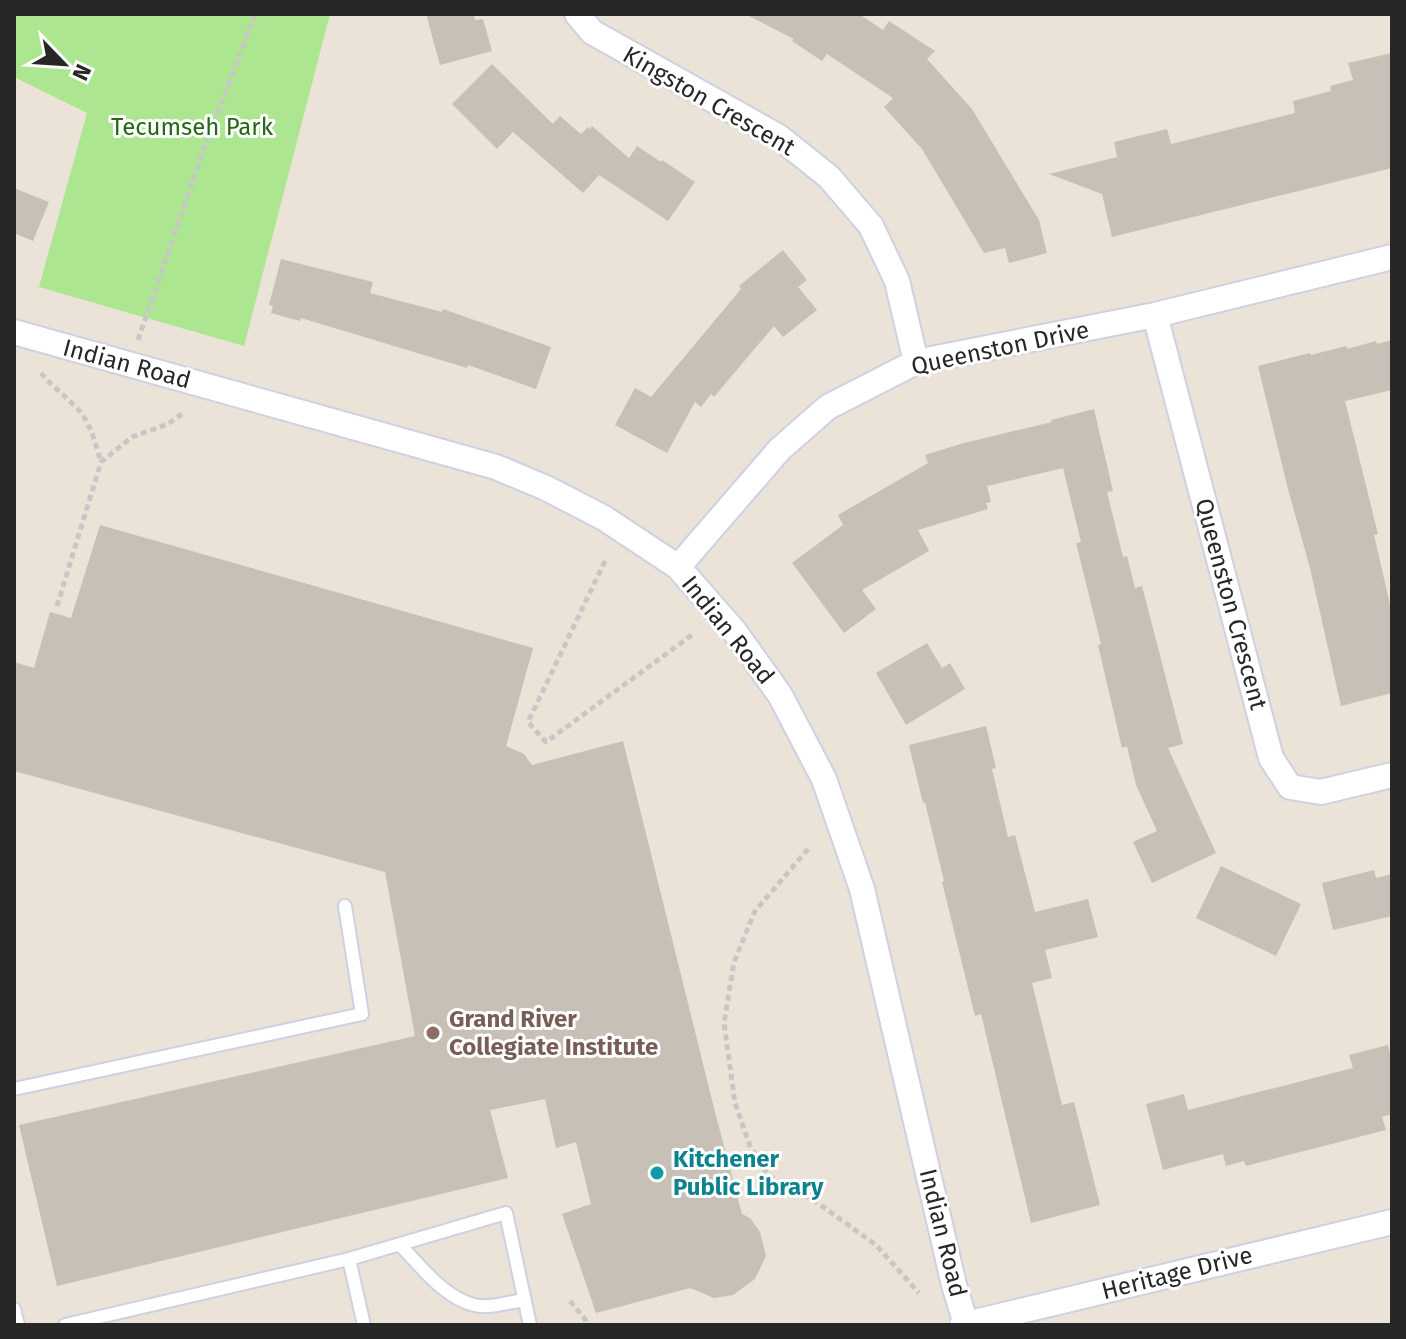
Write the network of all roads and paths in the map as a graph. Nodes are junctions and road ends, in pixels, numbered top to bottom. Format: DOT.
graph roads {
  1 [pos="255,14"];
  2 [pos="577,14"];
  3 [pos="1392,257"];
  4 [pos="1155,315"];
  5 [pos="14,332"];
  6 [pos="916,362"];
  7 [pos="130,364"];
  8 [pos="41,373"];
  9 [pos="182,414"];
  10 [pos="101,462"];
  11 [pos="605,561"];
  12 [pos="678,567"];
  13 [pos="57,606"];
  14 [pos="692,635"];
  15 [pos="1392,775"];
  16 [pos="808,849"];
  17 [pos="345,906"];
  18 [pos="14,1089"];
  19 [pos="1392,1222"];
  20 [pos="400,1245"];
  21 [pos="349,1259"];
  22 [pos="919,1293"];
  23 [pos="525,1300"];
  24 [pos="570,1301"];
  25 [pos="14,1309"];
  26 [pos="964,1324"];
  27 [pos="18,1325"];
  28 [pos="65,1325"];
  29 [pos="364,1325"];
  30 [pos="530,1325"];
  31 [pos="587,1325"];
  1 -- 7 [label="path"];
  2 -- 6 [label="street, Kingston Crescent"];
  3 -- 4 [label="street, Queenston Drive"];
  4 -- 6 [label="street, Queenston Drive"];
  4 -- 15 [label="street, Queenston Crescent"];
  5 -- 7 [label="street, Indian Road"];
  6 -- 12 [label="street, Queenston Drive"];
  7 -- 12 [label="street, Indian Road"];
  8 -- 10 [label="path"];
  9 -- 10 [label="path"];
  10 -- 13 [label="path"];
  11 -- 14 [label="path"];
  12 -- 26 [label="street, Indian Road"];
  16 -- 22 [label="path"];
  17 -- 18 [label="lane"];
  19 -- 26 [label="street, Heritage Drive"];
  20 -- 21 [label="lane"];
  20 -- 23 [label="lane"];
  20 -- 23 [label="lane"];
  21 -- 28 [label="lane"];
  21 -- 29 [label="lane"];
  23 -- 30 [label="lane"];
  24 -- 31 [label="path"];
  25 -- 27 [label="lane"];
}
